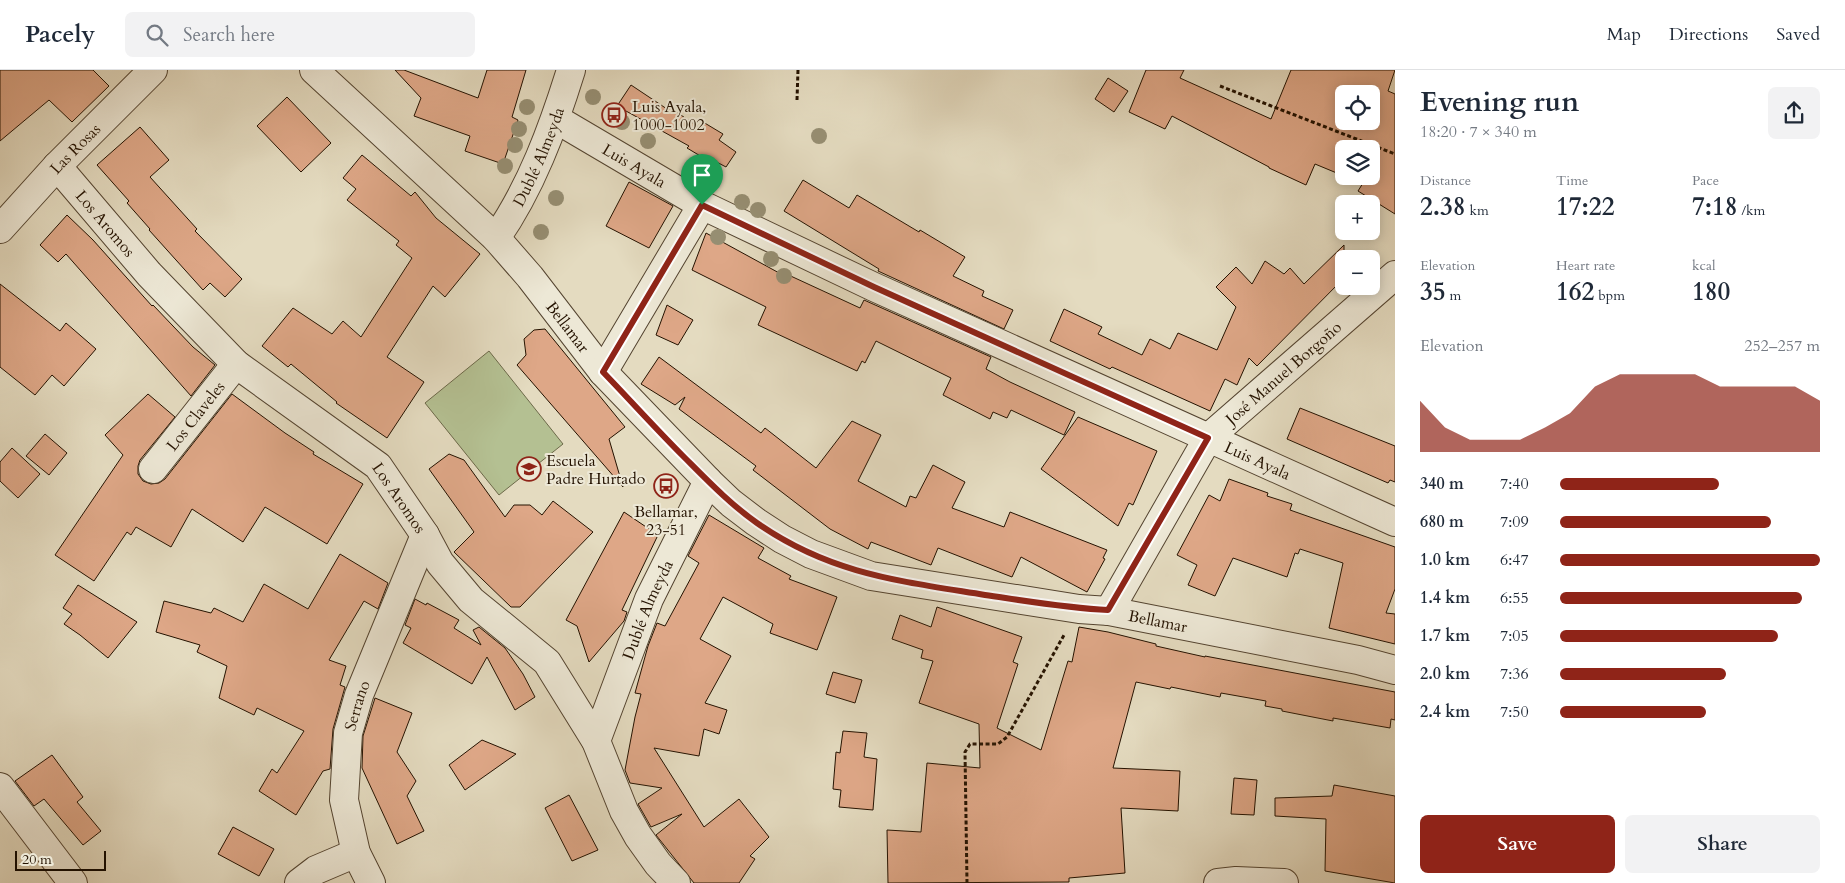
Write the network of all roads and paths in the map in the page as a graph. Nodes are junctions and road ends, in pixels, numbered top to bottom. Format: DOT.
graph roads {
  1 [pos="153,70"];
  2 [pos="314,70"];
  3 [pos="571,70"];
  4 [pos="798,70"];
  5 [pos="1220,86"];
  6 [pos="797,100"];
  7 [pos="556,119"];
  8 [pos="1395,154"];
  9 [pos="57,166"];
  10 [pos="702,205"];
  11 [pos="0,229"];
  12 [pos="496,238"];
  13 [pos="1395,275"];
  14 [pos="236,364"];
  15 [pos="603,372"];
  16 [pos="1208,438"];
  17 [pos="154,469"];
  18 [pos="708,482"];
  19 [pos="1395,522"];
  20 [pos="425,535"];
  21 [pos="1079,609"];
  22 [pos="1108,610"];
  23 [pos="1395,670"];
  24 [pos="596,741"];
  25 [pos="0,787"];
  26 [pos="356,853"];
  27 [pos="73,883"];
  28 [pos="299,883"];
  29 [pos="371,883"];
  30 [pos="676,883"];
  31 [pos="967,883"];
  32 [pos="1218,883"];
  33 [pos="1284,883"];
  1 -- 9 [label="street, Las Rosas"];
  2 -- 12 [label="street, Bellamar"];
  3 -- 7 [label="street, Dublé Almeyda"];
  4 -- 6 [label="path"];
  5 -- 8 [label="path"];
  7 -- 10 [label="street, Luis Ayala"];
  7 -- 12 [label="street, Dublé Almeyda"];
  9 -- 11 [label="street, Las Rosas"];
  9 -- 14 [label="street, Los Aromos"];
  10 -- 15 [label="street"];
  10 -- 16 [label="street, Luis Ayala"];
  12 -- 15 [label="street, Bellamar"];
  13 -- 16 [label="street, José Manuel Borgoño"];
  14 -- 17 [label="street, Los Claveles"];
  14 -- 20 [label="street, Los Aromos"];
  15 -- 18 [label="street, Bellamar"];
  16 -- 19 [label="street, Luis Ayala"];
  16 -- 22 [label="street, José Manuel Borgoño"];
  18 -- 21 [label="street, Bellamar"];
  18 -- 24 [label="street, Dublé Almeyda"];
  20 -- 24 [label="street, Los Aromos"];
  20 -- 26 [label="street, Serrano"];
  21 -- 22 [label="street, Bellamar"];
  21 -- 31 [label="path"];
  22 -- 23 [label="street, Bellamar"];
  24 -- 30 [label="street, Los Aromos"];
  25 -- 27 [label="street"];
  26 -- 28 [label="street"];
  26 -- 29 [label="street, Serrano"];
  32 -- 33 [label="street"];
}
